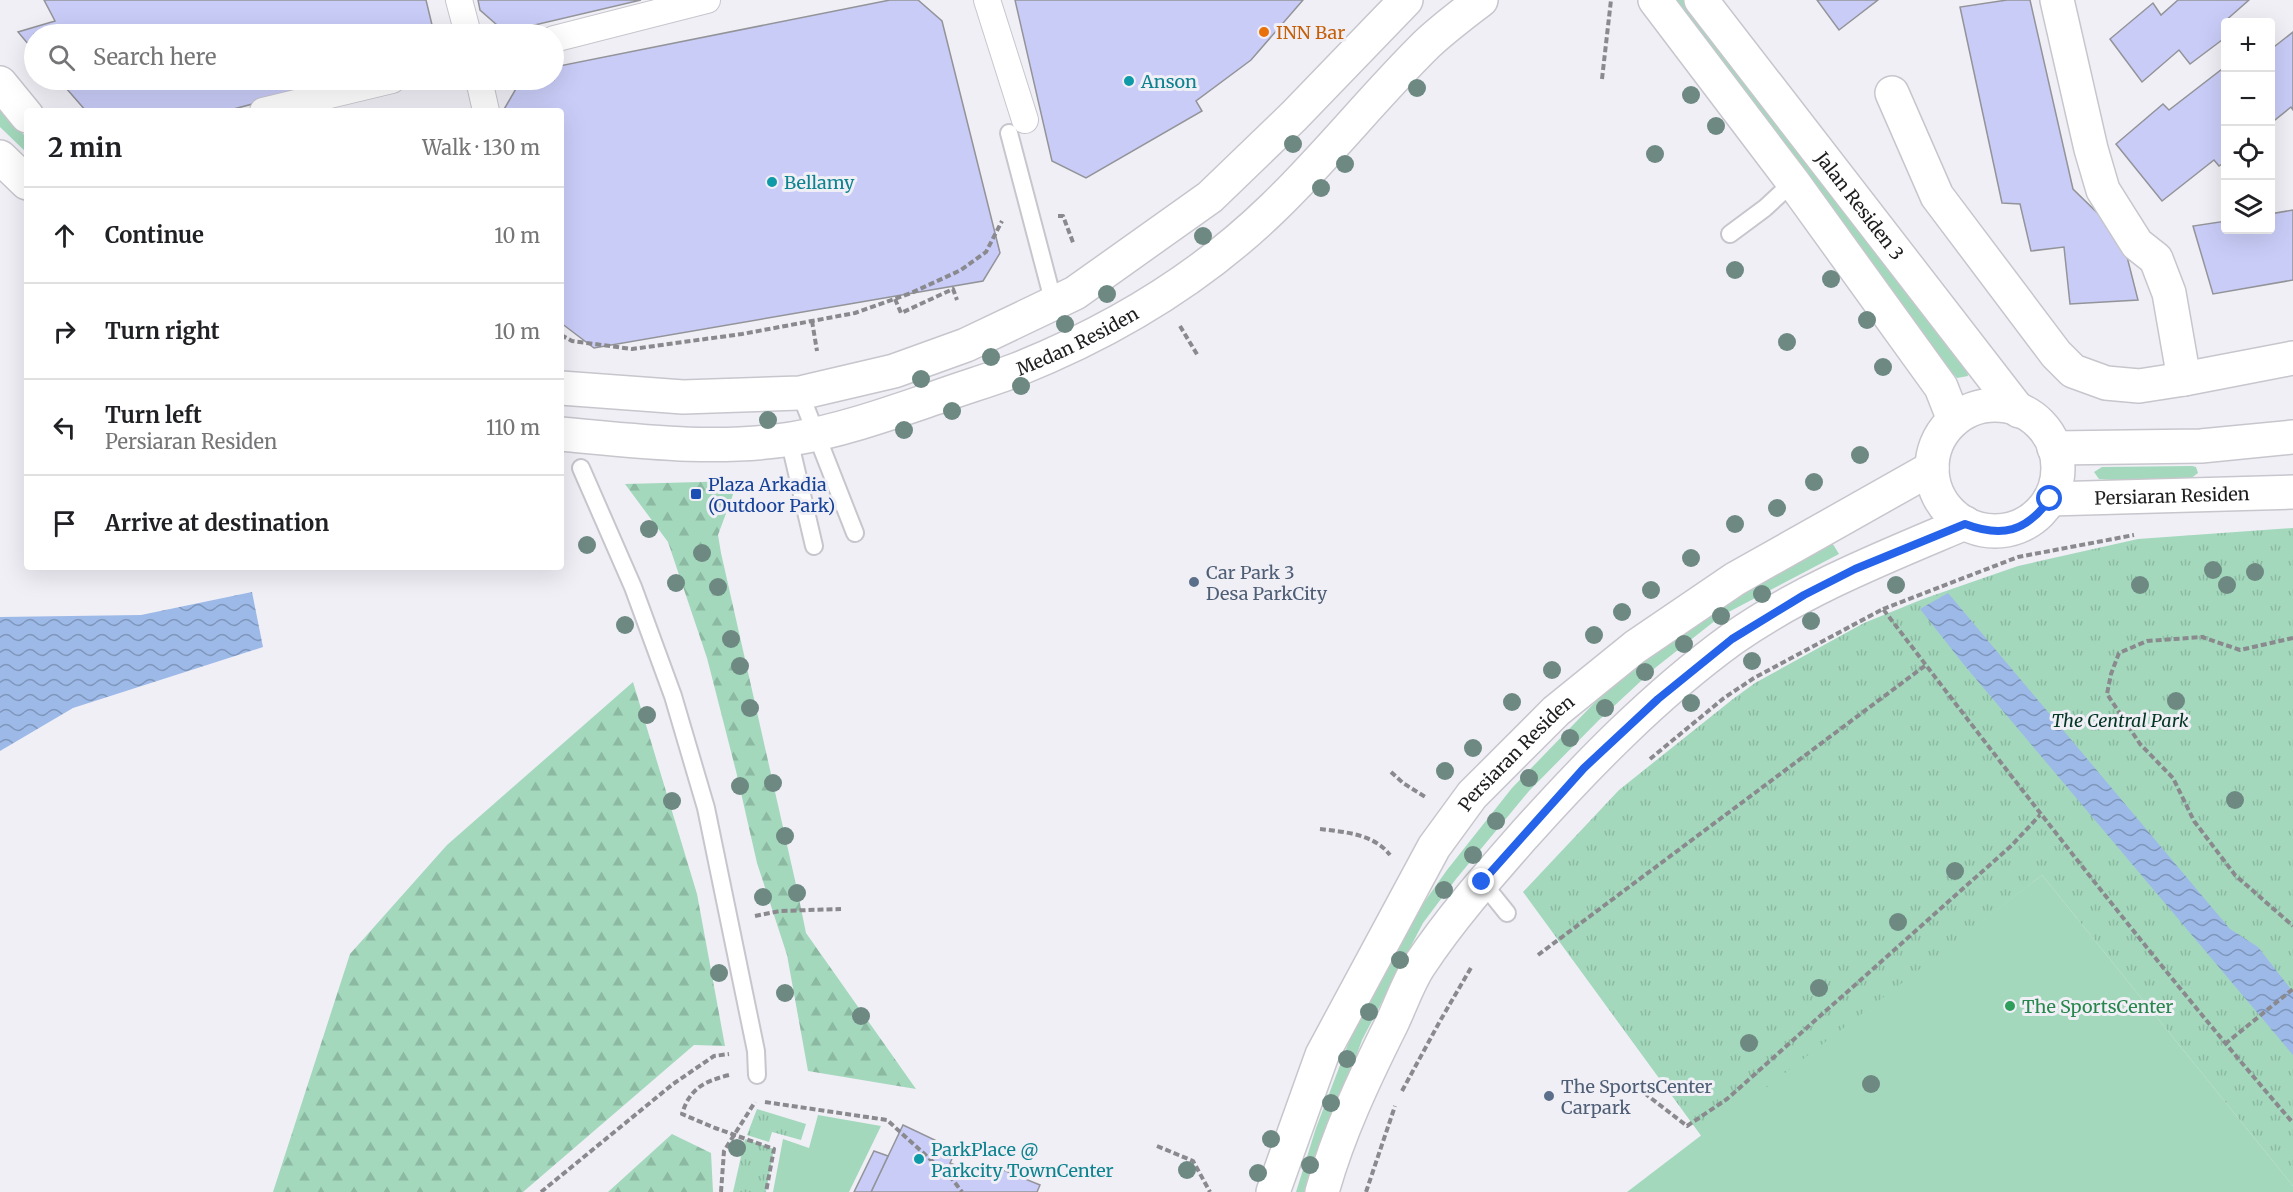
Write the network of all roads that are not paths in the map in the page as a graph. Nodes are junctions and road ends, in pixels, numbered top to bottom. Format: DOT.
graph roads {
  1 [pos="459,0"];
  2 [pos="707,0"];
  3 [pos="987,0"];
  4 [pos="1406,0"];
  5 [pos="1481,0"];
  6 [pos="1655,0"];
  7 [pos="1701,0"];
  8 [pos="2057,0"];
  9 [pos="465,24"];
  10 [pos="564,36"];
  11 [pos="0,83"];
  12 [pos="350,90"];
  13 [pos="481,90"];
  14 [pos="1892,93"];
  15 [pos="275,108"];
  16 [pos="485,108"];
  17 [pos="24,112"];
  18 [pos="1017,126"];
  19 [pos="0,157"];
  20 [pos="24,180"];
  21 [pos="1793,182"];
  22 [pos="1730,234"];
  23 [pos="1054,304"];
  24 [pos="2293,358"];
  25 [pos="2184,380"];
  26 [pos="564,388"];
  27 [pos="800,393"];
  28 [pos="2019,411"];
  29 [pos="1954,420"];
  30 [pos="564,434"];
  31 [pos="803,436"];
  32 [pos="2293,437"];
  33 [pos="2054,448"];
  34 [pos="581,468"];
  35 [pos="1932,468"];
  36 [pos="2293,492"];
  37 [pos="2050,499"];
  38 [pos="1965,524"];
  39 [pos="855,533"];
  40 [pos="814,546"];
  41 [pos="1482,882"];
  42 [pos="1507,913"];
  43 [pos="756,1064"];
  44 [pos="1273,1192"];
  45 [pos="1322,1192"];
  1 -- 9 [label="street"];
  2 -- 10 [label="street"];
  3 -- 18 [label="street"];
  4 -- 23 [label="street"];
  5 -- 31 [label="street, Medan Residen"];
  6 -- 21 [label="street"];
  7 -- 28 [label="street, Jalan Residen 3"];
  8 -- 25 [label="street"];
  11 -- 17 [label="street"];
  12 -- 15 [label="street"];
  13 -- 16 [label="street"];
  14 -- 25 [label="street"];
  18 -- 23 [label="lane"];
  19 -- 20 [label="street"];
  21 -- 22 [label="lane"];
  21 -- 29 [label="street"];
  23 -- 27 [label="street"];
  24 -- 25 [label="street"];
  26 -- 27 [label="street"];
  27 -- 31 [label="lane"];
  28 -- 29 [label="street"];
  28 -- 33 [label="street"];
  29 -- 35 [label="street"];
  30 -- 31 [label="street, Medan Residen"];
  31 -- 39 [label="lane"];
  31 -- 40 [label="lane"];
  32 -- 33 [label="street"];
  33 -- 37 [label="street"];
  34 -- 43 [label="lane"];
  35 -- 38 [label="street"];
  35 -- 44 [label="street, Persiaran Residen"];
  36 -- 37 [label="street, Persiaran Residen"];
  37 -- 38 [label="street"];
  38 -- 41 [label="street"];
  41 -- 42 [label="lane"];
  41 -- 45 [label="street"];
}
